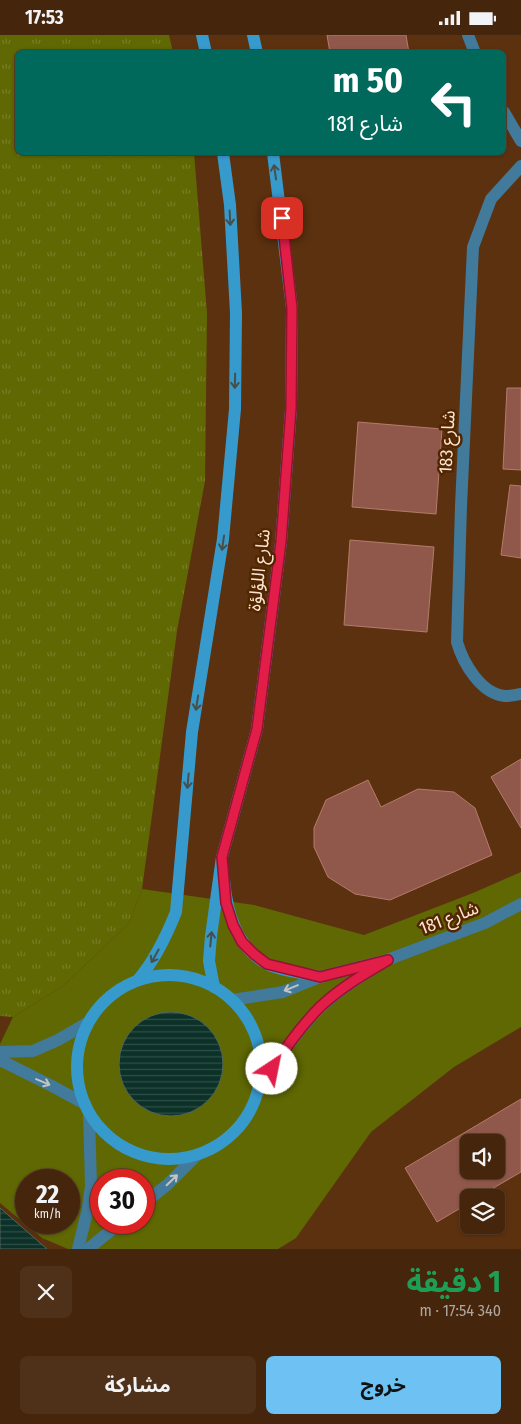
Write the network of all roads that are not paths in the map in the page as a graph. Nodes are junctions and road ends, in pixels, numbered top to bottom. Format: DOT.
graph roads {
  1 [pos="202,35"];
  2 [pos="253,35"];
  3 [pos="468,35"];
  4 [pos="205,50"];
  5 [pos="256,50"];
  6 [pos="474,50"];
  7 [pos="506,115"];
  8 [pos="521,141"];
  9 [pos="222,155"];
  10 [pos="273,155"];
  11 [pos="521,166"];
  12 [pos="521,694"];
  13 [pos="222,857"];
  14 [pos="521,904"];
  15 [pos="388,960"];
  16 [pos="320,977"];
  17 [pos="138,980"];
  18 [pos="214,987"];
  19 [pos="232,1000"];
  20 [pos="89,1023"];
  21 [pos="0,1052"];
  22 [pos="0,1060"];
  23 [pos="258,1093"];
  24 [pos="87,1108"];
  25 [pos="197,1155"];
  26 [pos="155,1194"];
  27 [pos="106,1234"];
  28 [pos="78,1249"];
  29 [pos="88,1249"];
  1 -- 4 [label="main road"];
  2 -- 5 [label="main road"];
  3 -- 6 [label="street"];
  7 -- 8 [label="street"];
  9 -- 17 [label="main road, one-way"];
  13 -- 10 [label="main road, شارع اللؤلؤة, one-way"];
  11 -- 12 [label="street, شارع 183"];
  13 -- 16 [label="main road"];
  18 -- 13 [label="main road, شارع اللؤلؤة, one-way"];
  14 -- 15 [label="street, شارع 181"];
  15 -- 16 [label="street, شارع 181"];
  15 -- 23 [label="street, شارع 181"];
  16 -- 19 [label="street, شارع 181, one-way"];
  17 -- 18 [label="main road"];
  17 -- 20 [label="main road"];
  18 -- 19 [label="main road"];
  19 -- 23 [label="main road"];
  20 -- 21 [label="street"];
  20 -- 24 [label="main road"];
  22 -- 24 [label="street, one-way"];
  23 -- 25 [label="main road"];
  24 -- 25 [label="main road"];
  24 -- 28 [label="street"];
  26 -- 25 [label="street, one-way"];
  27 -- 29 [label="street"];
}
